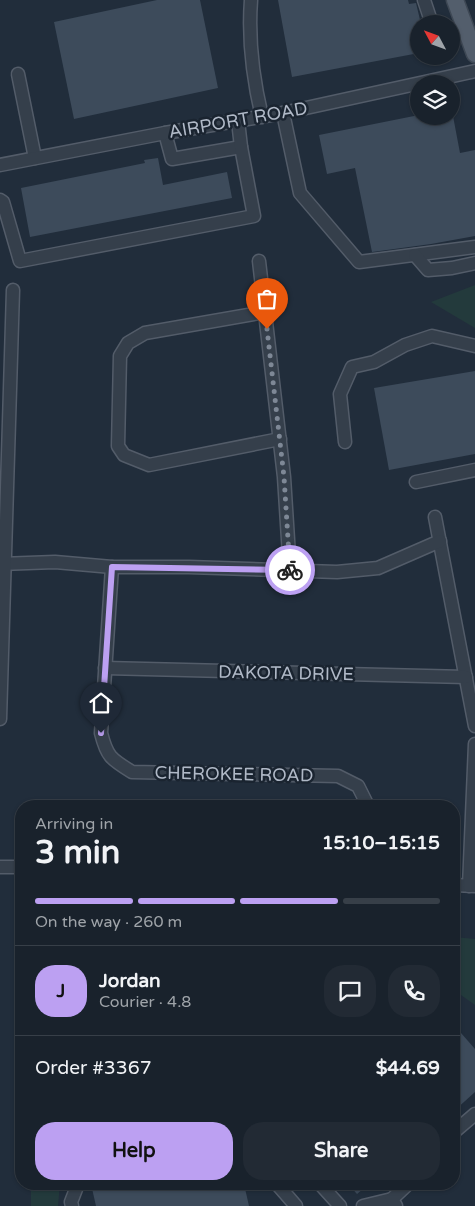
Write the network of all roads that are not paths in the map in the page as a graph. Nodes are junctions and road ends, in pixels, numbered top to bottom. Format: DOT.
graph roads {
  1 [pos="251,0"];
  2 [pos="424,0"];
  3 [pos="455,0"];
  4 [pos="429,15"];
  5 [pos="475,54"];
  6 [pos="475,71"];
  7 [pos="18,74"];
  8 [pos="283,113"];
  9 [pos="262,117"];
  10 [pos="238,121"];
  11 [pos="165,133"];
  12 [pos="241,147"];
  13 [pos="34,158"];
  14 [pos="0,165"];
  15 [pos="0,200"];
  16 [pos="475,247"];
  17 [pos="415,256"];
  18 [pos="259,261"];
  19 [pos="475,263"];
  20 [pos="14,290"];
  21 [pos="265,312"];
  22 [pos="475,346"];
  23 [pos="280,439"];
  24 [pos="345,442"];
  25 [pos="475,470"];
  26 [pos="416,482"];
  27 [pos="436,516"];
  28 [pos="440,541"];
  29 [pos="2,564"];
  30 [pos="112,567"];
  31 [pos="290,571"];
  32 [pos="1,666"];
  33 [pos="105,668"];
  34 [pos="466,677"];
  35 [pos="0,720"];
  36 [pos="475,726"];
  37 [pos="475,744"];
  38 [pos="365,800"];
  39 [pos="0,866"];
  40 [pos="15,867"];
  41 [pos="472,886"];
  42 [pos="475,1114"];
  43 [pos="460,1127"];
  44 [pos="76,1190"];
  45 [pos="282,1190"];
  46 [pos="325,1190"];
  47 [pos="404,1190"];
  48 [pos="394,1203"];
  49 [pos="72,1206"];
  50 [pos="296,1206"];
  51 [pos="340,1206"];
  52 [pos="363,1206"];
  1 -- 9 [label="street"];
  2 -- 4 [label="street"];
  3 -- 5 [label="main road"];
  6 -- 8 [label="street, AIRPORT ROAD"];
  7 -- 13 [label="street"];
  8 -- 9 [label="street, AIRPORT ROAD"];
  8 -- 17 [label="street"];
  9 -- 10 [label="street, AIRPORT ROAD"];
  10 -- 11 [label="street, AIRPORT ROAD"];
  10 -- 12 [label="street"];
  11 -- 12 [label="street"];
  11 -- 13 [label="street, AIRPORT ROAD"];
  12 -- 15 [label="street"];
  13 -- 14 [label="street, AIRPORT ROAD"];
  16 -- 17 [label="street"];
  17 -- 19 [label="street"];
  18 -- 21 [label="street"];
  20 -- 29 [label="street"];
  21 -- 23 [label="street"];
  21 -- 23 [label="street"];
  22 -- 24 [label="street"];
  23 -- 31 [label="street"];
  25 -- 26 [label="street"];
  27 -- 28 [label="street"];
  28 -- 31 [label="street"];
  28 -- 34 [label="street"];
  29 -- 30 [label="street"];
  29 -- 32 [label="street"];
  30 -- 31 [label="street"];
  30 -- 33 [label="street"];
  32 -- 35 [label="street"];
  33 -- 34 [label="street, DAKOTA DRIVE"];
  33 -- 38 [label="street, CHEROKEE ROAD"];
  34 -- 36 [label="street"];
  37 -- 41 [label="street"];
  39 -- 40 [label="street"];
  42 -- 43 [label="street"];
  44 -- 49 [label="street"];
  45 -- 50 [label="street"];
  46 -- 51 [label="street"];
  47 -- 48 [label="street"];
  48 -- 52 [label="street"];
}
